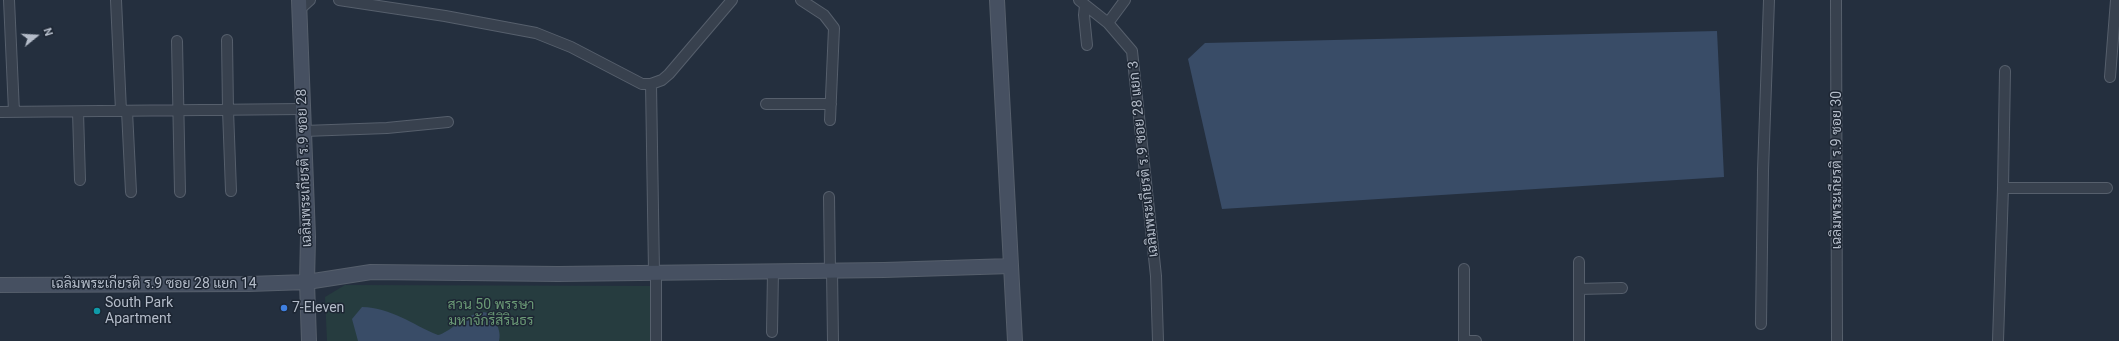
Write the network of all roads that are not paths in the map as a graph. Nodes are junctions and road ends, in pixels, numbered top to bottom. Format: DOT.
graph roads {
  1 [pos="9,0"];
  2 [pos="116,0"];
  3 [pos="339,0"];
  4 [pos="732,0"];
  5 [pos="801,0"];
  6 [pos="997,0"];
  7 [pos="1126,0"];
  8 [pos="1769,0"];
  9 [pos="1836,0"];
  10 [pos="2116,0"];
  11 [pos="1082,2"];
  12 [pos="303,3"];
  13 [pos="1108,23"];
  14 [pos="227,40"];
  15 [pos="177,41"];
  16 [pos="1088,45"];
  17 [pos="2005,71"];
  18 [pos="2110,77"];
  19 [pos="651,84"];
  20 [pos="766,104"];
  21 [pos="831,104"];
  22 [pos="302,109"];
  23 [pos="177,110"];
  24 [pos="228,110"];
  25 [pos="124,111"];
  26 [pos="0,112"];
  27 [pos="14,112"];
  28 [pos="78,112"];
  29 [pos="830,120"];
  30 [pos="448,122"];
  31 [pos="304,131"];
  32 [pos="80,180"];
  33 [pos="2004,188"];
  34 [pos="2107,188"];
  35 [pos="131,192"];
  36 [pos="180,192"];
  37 [pos="231,192"];
  38 [pos="829,197"];
  39 [pos="1579,262"];
  40 [pos="1011,266"];
  41 [pos="1464,269"];
  42 [pos="831,270"];
  43 [pos="773,271"];
  44 [pos="655,272"];
  45 [pos="307,282"];
  46 [pos="0,286"];
  47 [pos="1622,288"];
  48 [pos="1579,289"];
  49 [pos="1761,324"];
  50 [pos="772,332"];
  51 [pos="309,341"];
  52 [pos="656,341"];
  53 [pos="832,341"];
  54 [pos="1015,341"];
  55 [pos="1158,341"];
  56 [pos="1464,341"];
  57 [pos="1476,341"];
  58 [pos="1579,341"];
  59 [pos="1837,341"];
  60 [pos="1998,341"];
  1 -- 27 [label="street"];
  2 -- 25 [label="street"];
  3 -- 19 [label="street"];
  4 -- 19 [label="street"];
  5 -- 21 [label="street"];
  6 -- 40 [label="main road"];
  7 -- 13 [label="street"];
  8 -- 49 [label="street"];
  9 -- 59 [label="street, เฉลิมพระเกียรติ ร.9 ซอย 30"];
  10 -- 18 [label="street"];
  11 -- 13 [label="street, เฉลิมพระเกียรติ ร.9 ซอย 28 แยก 3"];
  11 -- 16 [label="street"];
  12 -- 22 [label="main road, เฉลิมพระเกียรติ ร.9 ซอย 28"];
  13 -- 55 [label="street, เฉลิมพระเกียรติ ร.9 ซอย 28 แยก 3"];
  14 -- 24 [label="street"];
  15 -- 23 [label="street"];
  17 -- 33 [label="street"];
  19 -- 44 [label="street"];
  20 -- 21 [label="street"];
  21 -- 29 [label="street"];
  22 -- 24 [label="street"];
  22 -- 31 [label="main road, เฉลิมพระเกียรติ ร.9 ซอย 28"];
  23 -- 24 [label="street"];
  23 -- 25 [label="street"];
  23 -- 36 [label="street"];
  24 -- 37 [label="street"];
  25 -- 28 [label="street"];
  25 -- 35 [label="street"];
  26 -- 27 [label="street"];
  27 -- 28 [label="street"];
  28 -- 32 [label="street"];
  30 -- 31 [label="street"];
  31 -- 45 [label="main road, เฉลิมพระเกียรติ ร.9 ซอย 28"];
  33 -- 34 [label="street"];
  33 -- 60 [label="street"];
  38 -- 42 [label="street"];
  39 -- 48 [label="street"];
  40 -- 42 [label="main road, เฉลิมพระเกียรติ ร.9 ซอย 28 แยก 14"];
  40 -- 54 [label="main road"];
  41 -- 56 [label="street"];
  42 -- 43 [label="main road, เฉลิมพระเกียรติ ร.9 ซอย 28 แยก 14"];
  42 -- 53 [label="street"];
  43 -- 44 [label="main road, เฉลิมพระเกียรติ ร.9 ซอย 28 แยก 14"];
  43 -- 50 [label="street"];
  44 -- 45 [label="main road, เฉลิมพระเกียรติ ร.9 ซอย 28 แยก 14"];
  44 -- 52 [label="street"];
  45 -- 46 [label="main road, เฉลิมพระเกียรติ ร.9 ซอย 28 แยก 14"];
  45 -- 51 [label="main road, เฉลิมพระเกียรติ ร.9 ซอย 28"];
  47 -- 48 [label="street"];
  48 -- 58 [label="street"];
  56 -- 57 [label="street"];
}
